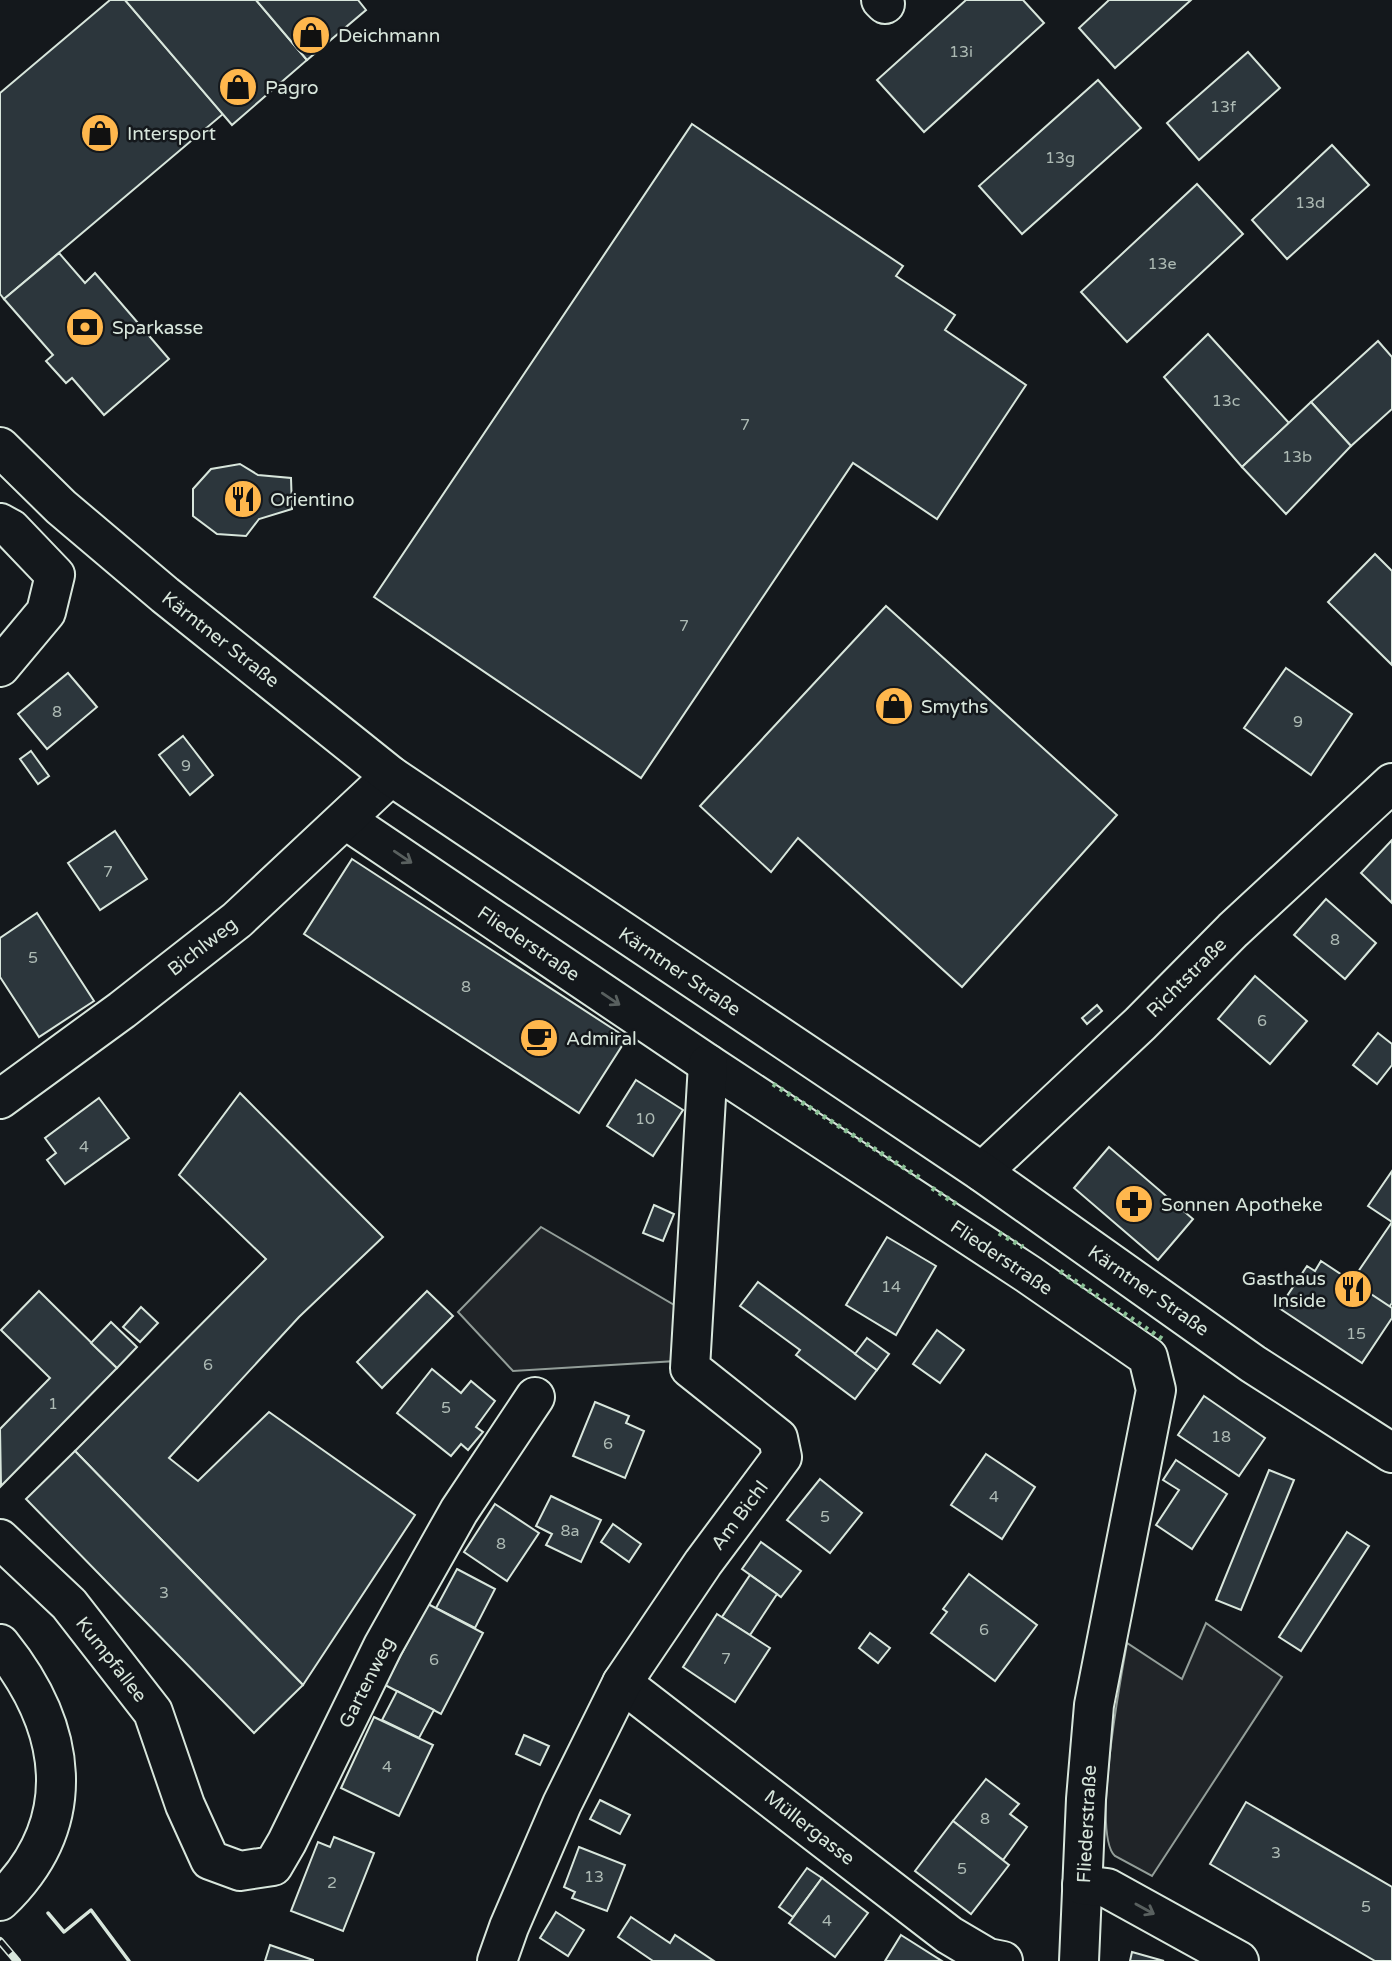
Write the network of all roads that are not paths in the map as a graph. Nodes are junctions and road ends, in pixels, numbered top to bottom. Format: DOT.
graph roads {
  1 [pos="0,447"];
  2 [pos="0,523"];
  3 [pos="0,667"];
  4 [pos="391,776"];
  5 [pos="1392,783"];
  6 [pos="346,820"];
  7 [pos="708,1064"];
  8 [pos="0,1100"];
  9 [pos="982,1172"];
  10 [pos="535,1397"];
  11 [pos="1392,1453"];
  12 [pos="0,1539"];
  13 [pos="0,1644"];
  14 [pos="622,1683"];
  15 [pos="185,1805"];
  16 [pos="1083,1885"];
  17 [pos="8,1894"];
  18 [pos="497,1961"];
  19 [pos="1003,1961"];
  20 [pos="1079,1961"];
  21 [pos="1239,1961"];
  1 -- 4 [label="street, Kärntner Straße"];
  2 -- 3 [label="street"];
  4 -- 6 [label="street, Bichlweg"];
  4 -- 9 [label="street, Kärntner Straße"];
  5 -- 9 [label="street, Richtstraße"];
  6 -- 7 [label="street, Fliederstraße, one-way"];
  6 -- 8 [label="street, Bichlweg"];
  7 -- 14 [label="street, Am Bichl"];
  7 -- 16 [label="street, Fliederstraße"];
  9 -- 11 [label="street, Kärntner Straße"];
  10 -- 15 [label="street, Gartenweg"];
  12 -- 15 [label="street, Kumpfallee"];
  13 -- 17 [label="street"];
  14 -- 18 [label="street, Am Bichl"];
  14 -- 19 [label="street, Müllergasse"];
  16 -- 20 [label="street, Fliederstraße"];
  16 -- 21 [label="street, one-way"];
}
